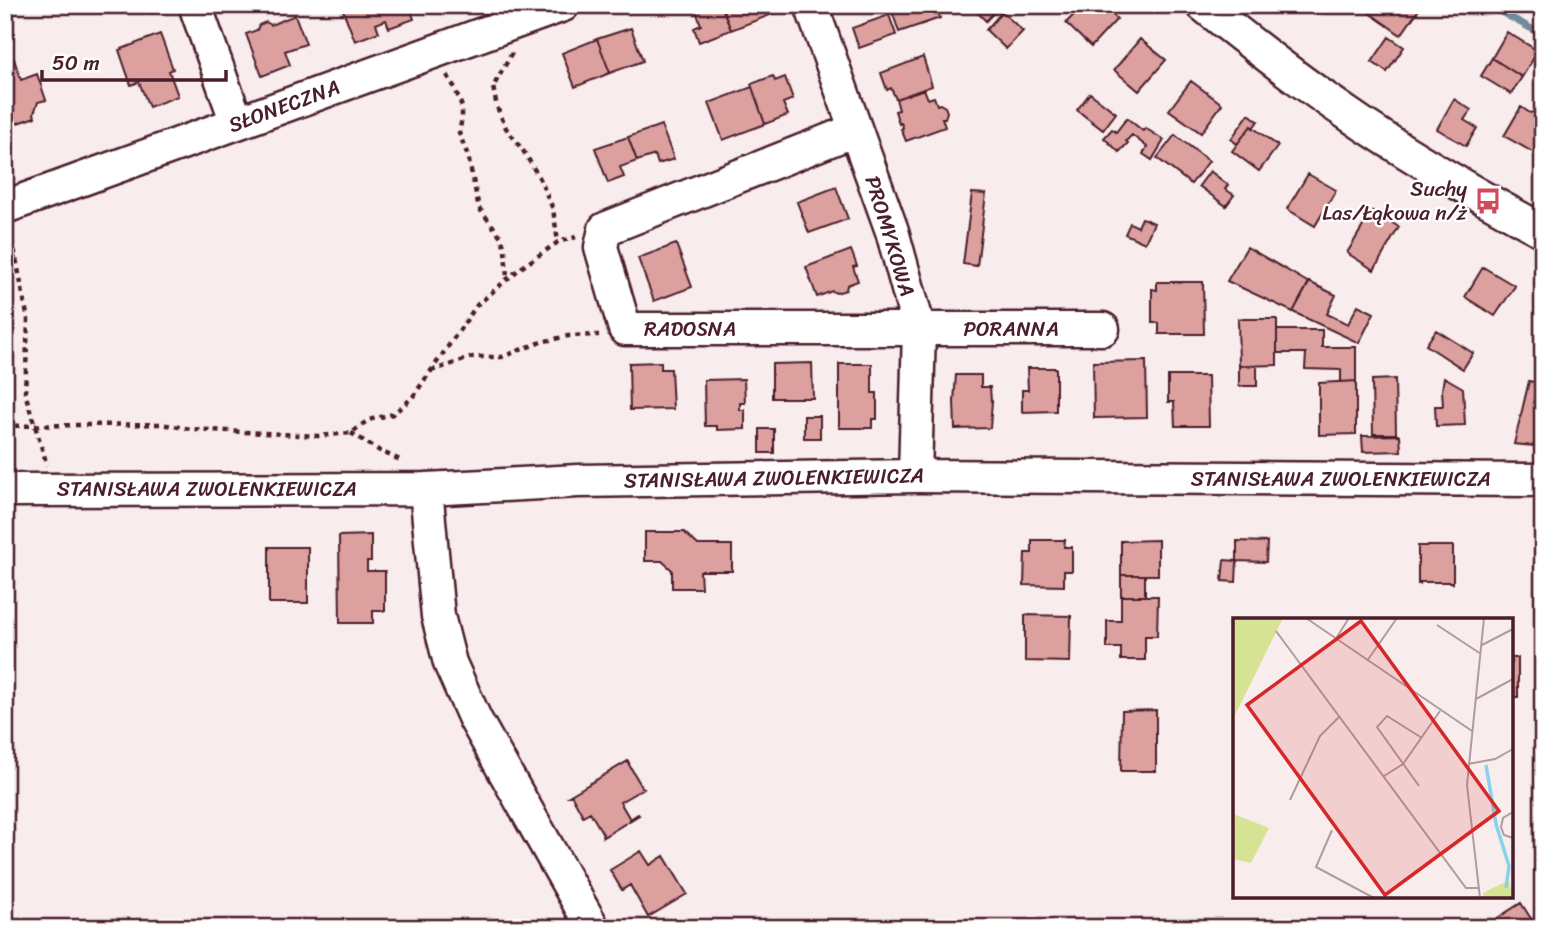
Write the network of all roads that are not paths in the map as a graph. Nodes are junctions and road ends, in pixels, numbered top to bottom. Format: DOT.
graph roads {
  1 [pos="195,5"];
  2 [pos="562,5"];
  3 [pos="811,5"];
  4 [pos="1203,5"];
  5 [pos="237,123"];
  6 [pos="855,130"];
  7 [pos="5,207"];
  8 [pos="1543,231"];
  9 [pos="1103,328"];
  10 [pos="919,329"];
  11 [pos="915,476"];
  12 [pos="1543,480"];
  13 [pos="426,489"];
  14 [pos="5,490"];
  15 [pos="593,928"];
  1 -- 5 [label="street"];
  2 -- 5 [label="street, SŁONECZNA"];
  3 -- 6 [label="street, PROMYKOWA"];
  4 -- 8 [label="street"];
  5 -- 7 [label="street, SŁONECZNA"];
  6 -- 10 [label="street, PROMYKOWA"];
  6 -- 10 [label="street, RADOSNA"];
  9 -- 10 [label="street, PORANNA"];
  10 -- 11 [label="street, PROMYKOWA"];
  11 -- 12 [label="street, STANISŁAWA ZWOLENKIEWICZA"];
  11 -- 13 [label="street, STANISŁAWA ZWOLENKIEWICZA"];
  13 -- 14 [label="street, STANISŁAWA ZWOLENKIEWICZA"];
  13 -- 15 [label="street"];
}
